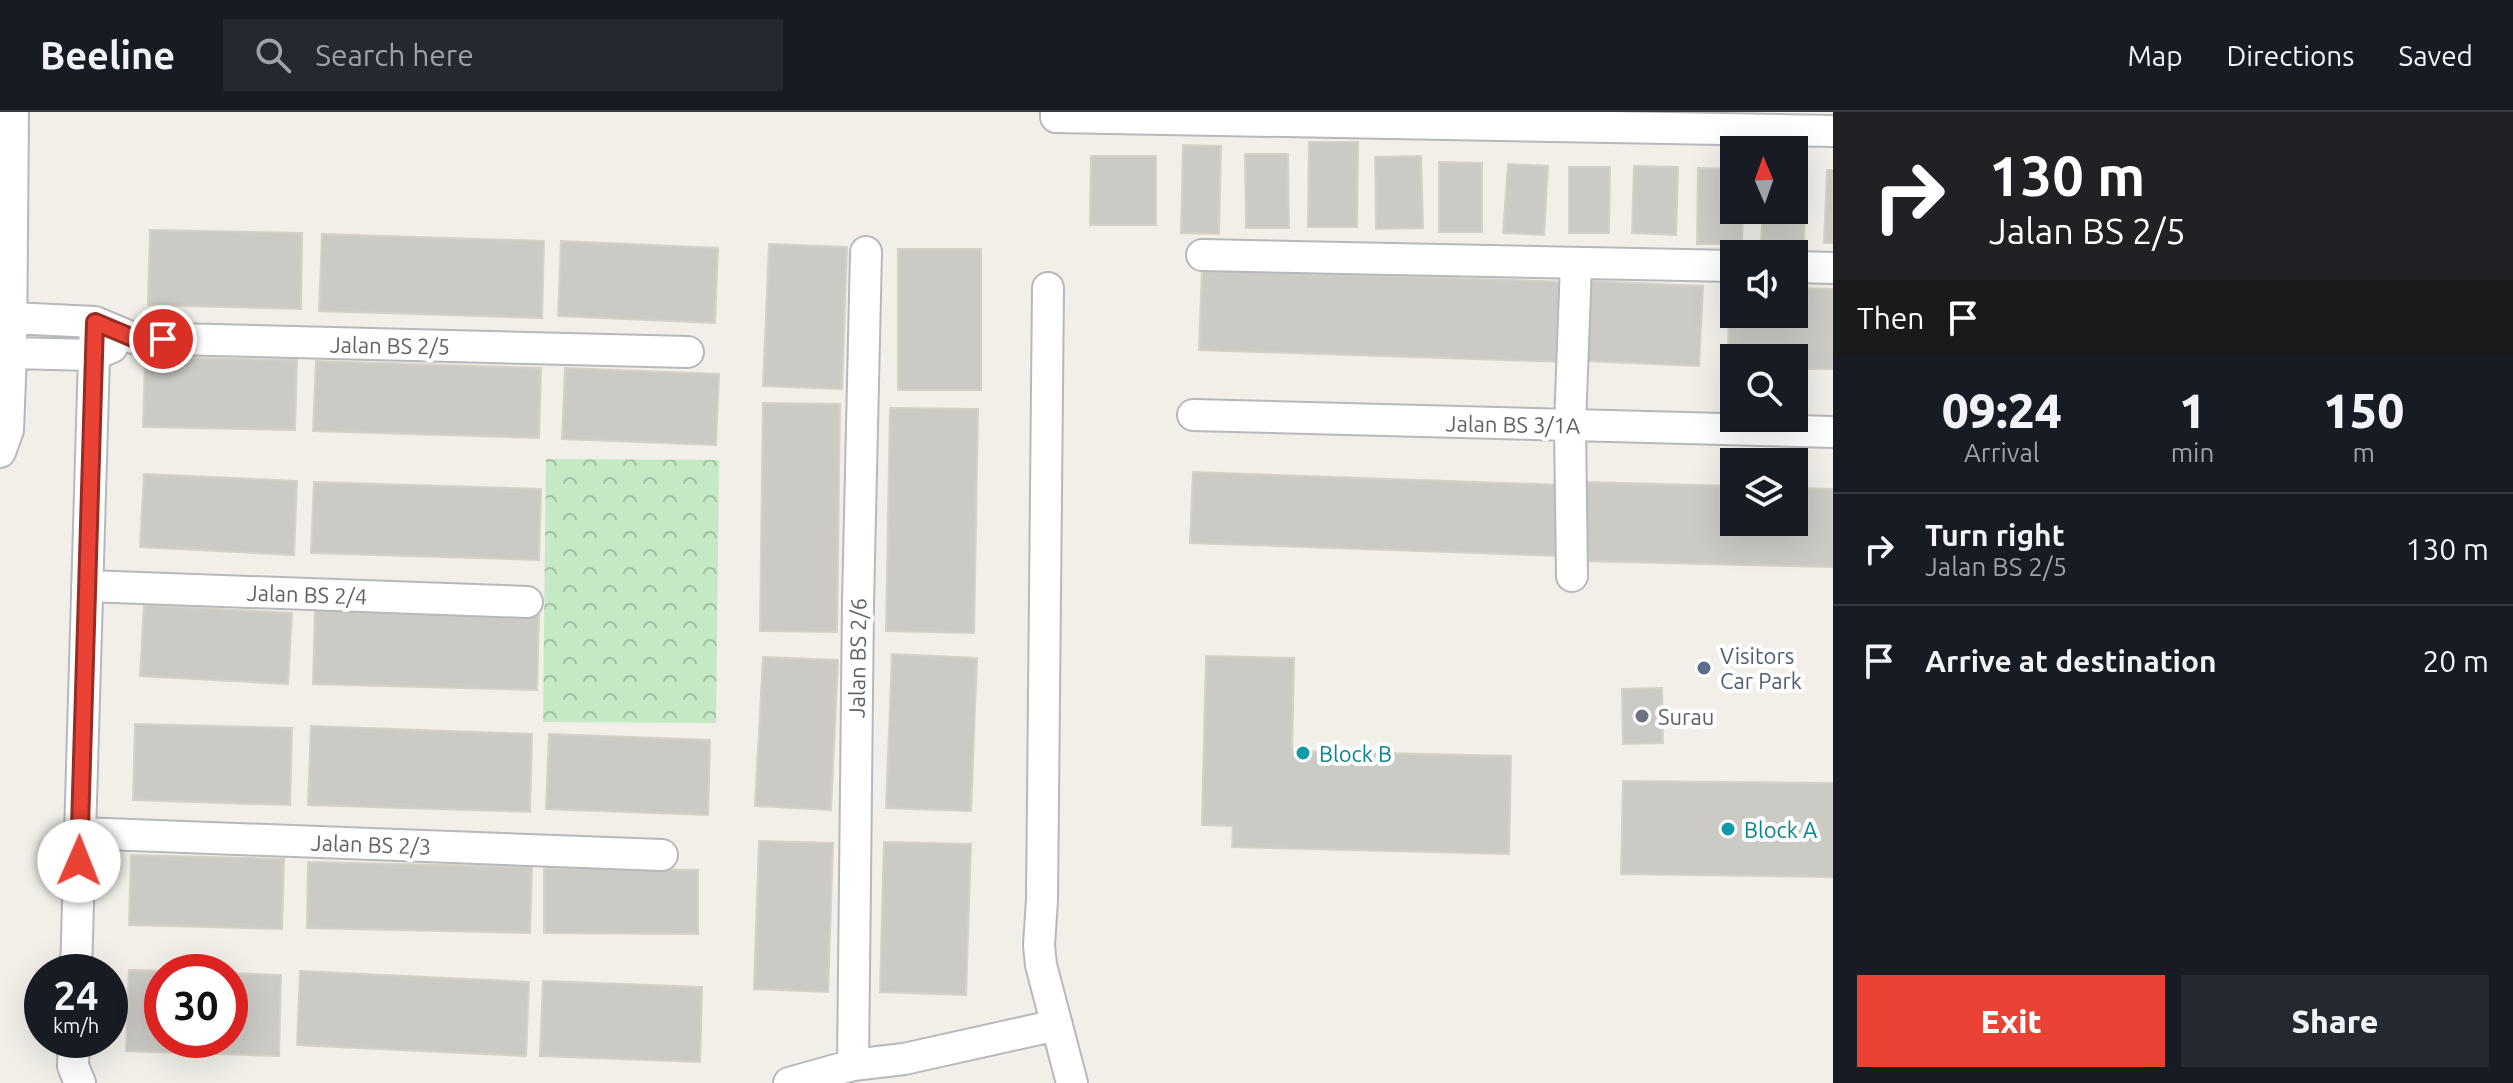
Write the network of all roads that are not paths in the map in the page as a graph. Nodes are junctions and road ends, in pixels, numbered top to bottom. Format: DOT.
graph roads {
  1 [pos="13,112"];
  2 [pos="1056,115"];
  3 [pos="1567,119"];
  4 [pos="1817,125"];
  5 [pos="866,252"];
  6 [pos="1202,255"];
  7 [pos="1576,264"];
  8 [pos="1720,266"];
  9 [pos="1808,267"];
  10 [pos="1833,268"];
  11 [pos="1048,288"];
  12 [pos="11,318"];
  13 [pos="95,322"];
  14 [pos="133,338"];
  15 [pos="688,352"];
  16 [pos="11,353"];
  17 [pos="94,355"];
  18 [pos="1193,415"];
  19 [pos="1570,425"];
  20 [pos="1833,432"];
  21 [pos="0,452"];
  22 [pos="1572,576"];
  23 [pos="87,586"];
  24 [pos="527,602"];
  25 [pos="80,833"];
  26 [pos="662,855"];
  27 [pos="77,954"];
  28 [pos="1057,1025"];
  29 [pos="73,1058"];
  30 [pos="853,1065"];
  31 [pos="80,1083"];
  32 [pos="789,1083"];
  33 [pos="1072,1083"];
  1 -- 12 [label="street"];
  2 -- 3 [label="street"];
  3 -- 4 [label="street"];
  5 -- 30 [label="street, Jalan BS 2/6"];
  6 -- 7 [label="street"];
  7 -- 8 [label="street"];
  7 -- 19 [label="street"];
  9 -- 10 [label="street"];
  11 -- 28 [label="street"];
  12 -- 13 [label="street"];
  12 -- 16 [label="street"];
  13 -- 14 [label="street, Jalan BS 2/5"];
  13 -- 17 [label="street"];
  14 -- 15 [label="street, Jalan BS 2/5"];
  14 -- 17 [label="street"];
  16 -- 17 [label="street"];
  16 -- 21 [label="street"];
  17 -- 23 [label="street"];
  18 -- 19 [label="street, Jalan BS 3/1A"];
  19 -- 20 [label="street, Jalan BS 3/1A"];
  19 -- 22 [label="street"];
  23 -- 24 [label="street, Jalan BS 2/4"];
  23 -- 25 [label="street"];
  25 -- 26 [label="street, Jalan BS 2/3"];
  25 -- 27 [label="street"];
  28 -- 30 [label="street"];
  28 -- 33 [label="street"];
  29 -- 31 [label="street"];
  30 -- 32 [label="street"];
}
